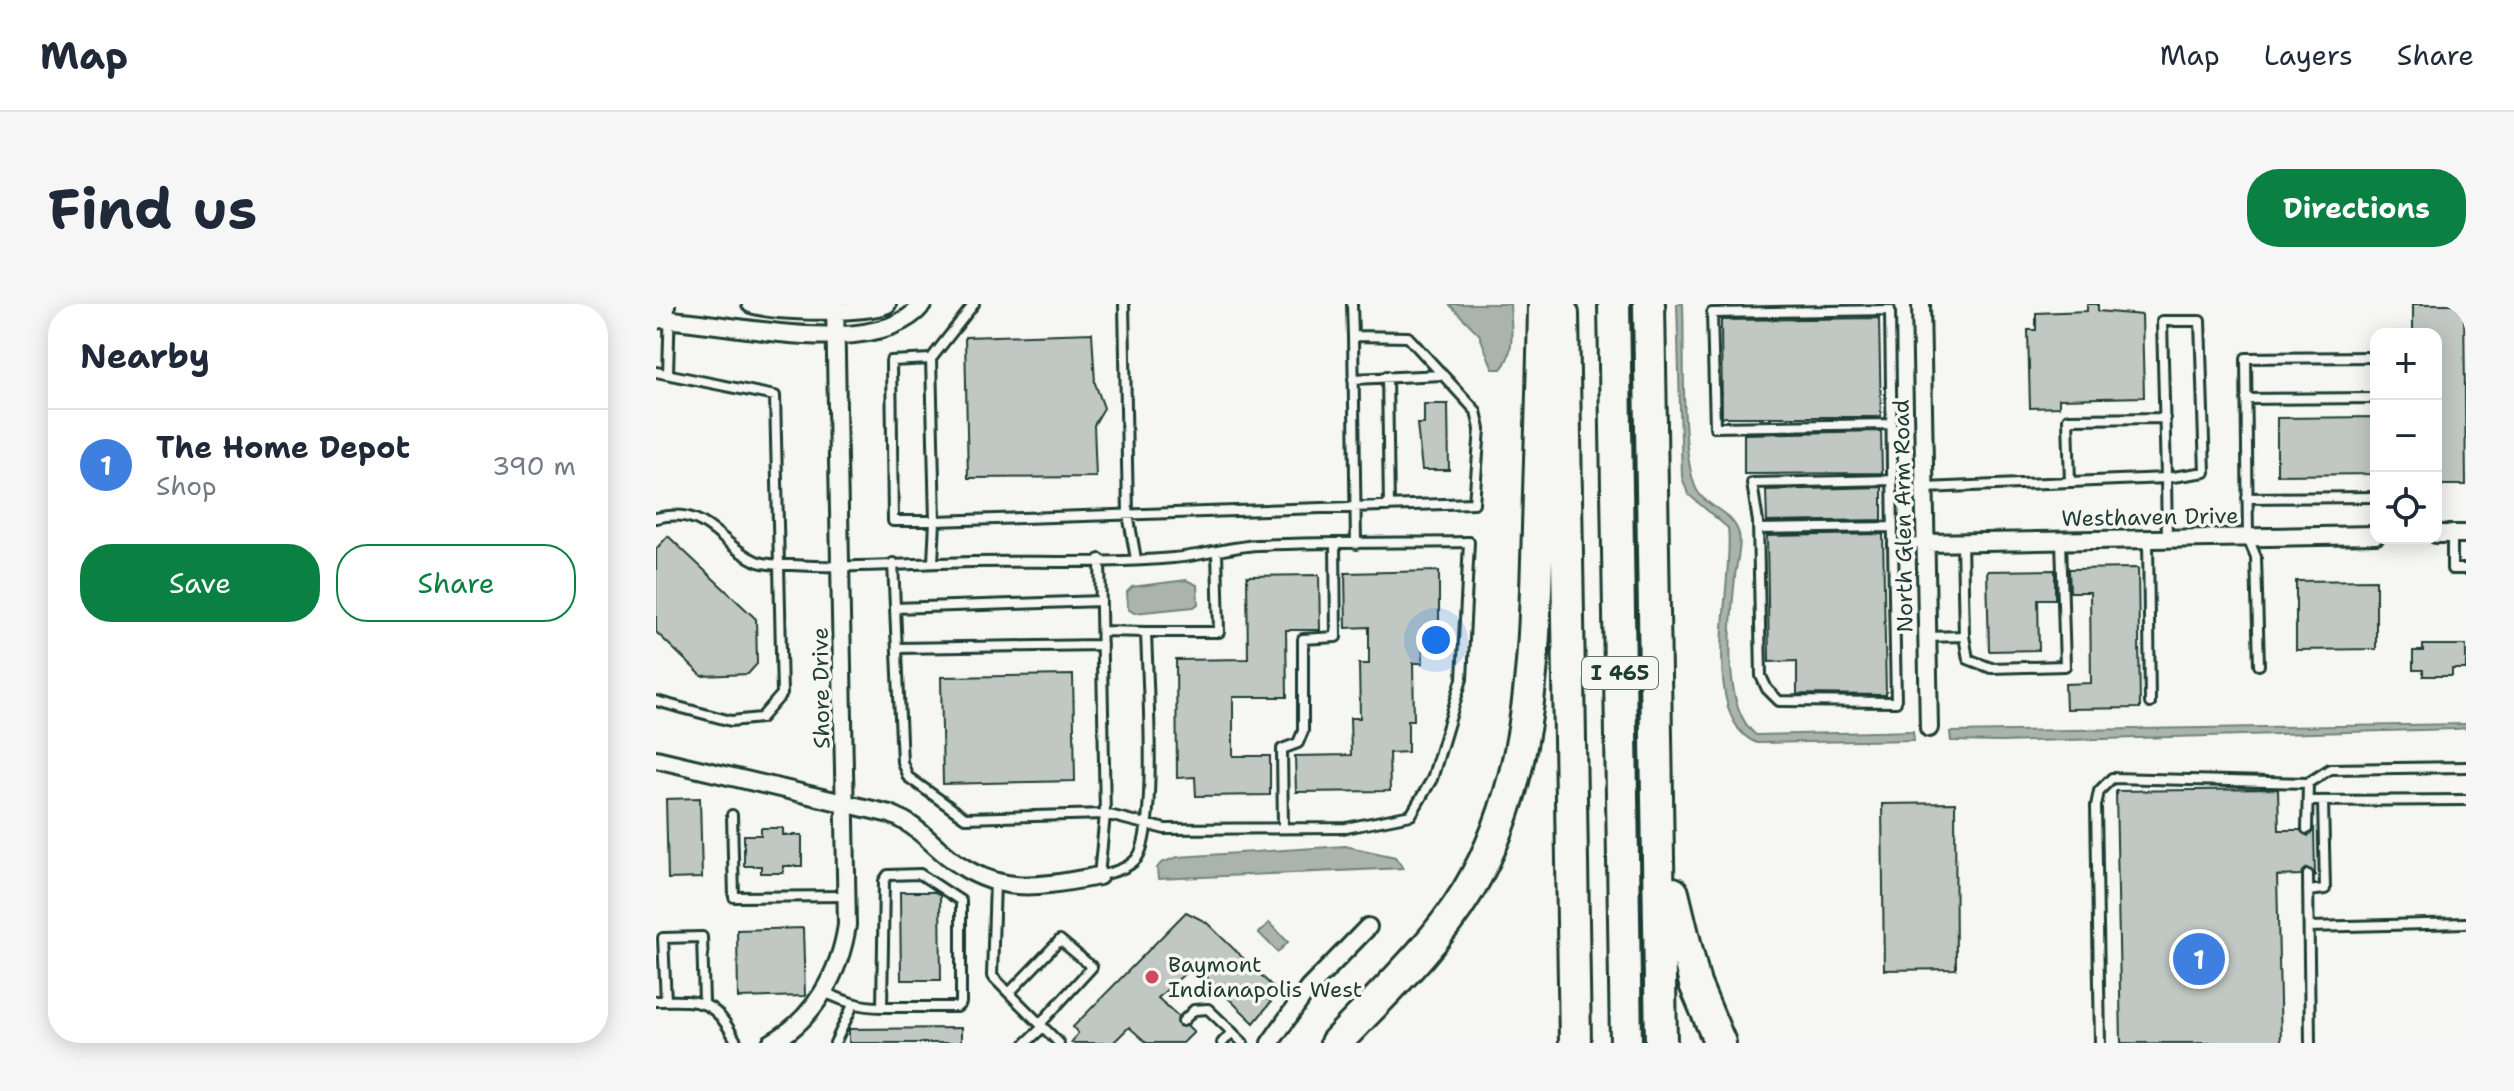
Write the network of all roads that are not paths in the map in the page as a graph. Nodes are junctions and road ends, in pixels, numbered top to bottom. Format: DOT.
graph roads {
  1 [pos="751,304"];
  2 [pos="887,304"];
  3 [pos="923,304"];
  4 [pos="974,304"];
  5 [pos="1124,304"];
  6 [pos="1352,304"];
  7 [pos="1544,304"];
  8 [pos="1563,304"];
  9 [pos="1614,304"];
  10 [pos="1649,304"];
  11 [pos="1921,304"];
  12 [pos="835,307"];
  13 [pos="665,314"];
  14 [pos="835,333"];
  15 [pos="1353,336"];
  16 [pos="2370,357"];
  17 [pos="931,359"];
  18 [pos="656,372"];
  19 [pos="668,374"];
  20 [pos="1443,375"];
  21 [pos="1387,376"];
  22 [pos="1353,379"];
  23 [pos="2370,398"];
  24 [pos="2246,399"];
  25 [pos="2165,418"];
  26 [pos="1891,424"];
  27 [pos="2166,478"];
  28 [pos="1891,480"];
  29 [pos="2070,482"];
  30 [pos="1925,488"];
  31 [pos="2370,497"];
  32 [pos="2247,498"];
  33 [pos="1389,506"];
  34 [pos="1356,507"];
  35 [pos="1128,514"];
  36 [pos="656,518"];
  37 [pos="935,521"];
  38 [pos="1893,527"];
  39 [pos="1758,529"];
  40 [pos="2451,534"];
  41 [pos="2370,535"];
  42 [pos="2248,538"];
  43 [pos="2148,539"];
  44 [pos="2167,539"];
  45 [pos="2061,541"];
  46 [pos="1962,542"];
  47 [pos="1925,543"];
  48 [pos="1335,544"];
  49 [pos="1356,544"];
  50 [pos="1893,544"];
  51 [pos="1217,551"];
  52 [pos="1100,559"];
  53 [pos="1136,559"];
  54 [pos="933,562"];
  55 [pos="893,563"];
  56 [pos="778,564"];
  57 [pos="840,564"];
  58 [pos="2466,569"];
  59 [pos="1101,601"];
  60 [pos="895,608"];
  61 [pos="1102,631"];
  62 [pos="1146,632"];
  63 [pos="1964,636"];
  64 [pos="1927,637"];
  65 [pos="1102,645"];
  66 [pos="897,648"];
  67 [pos="2259,665"];
  68 [pos="656,701"];
  69 [pos="2150,703"];
  70 [pos="1929,728"];
  71 [pos="656,759"];
  72 [pos="2466,767"];
  73 [pos="1658,769"];
  74 [pos="2308,783"];
  75 [pos="2466,800"];
  76 [pos="2308,801"];
  77 [pos="2323,801"];
  78 [pos="845,803"];
  79 [pos="1105,814"];
  80 [pos="732,815"];
  81 [pos="1148,826"];
  82 [pos="1283,828"];
  83 [pos="2307,829"];
  84 [pos="2308,875"];
  85 [pos="1099,876"];
  86 [pos="995,882"];
  87 [pos="2308,891"];
  88 [pos="849,896"];
  89 [pos="2466,923"];
  90 [pos="1368,927"];
  91 [pos="2309,927"];
  92 [pos="824,992"];
  93 [pos="1009,993"];
  94 [pos="661,1001"];
  95 [pos="704,1002"];
  96 [pos="853,1005"];
  97 [pos="882,1007"];
  98 [pos="1183,1021"];
  99 [pos="1042,1025"];
  100 [pos="1232,1032"];
  101 [pos="737,1043"];
  102 [pos="771,1043"];
  103 [pos="835,1043"];
  104 [pos="1026,1043"];
  105 [pos="1059,1043"];
  106 [pos="1222,1043"];
  107 [pos="1243,1043"];
  108 [pos="1270,1043"];
  109 [pos="1336,1043"];
  110 [pos="1575,1043"];
  111 [pos="1626,1043"];
  112 [pos="1661,1043"];
  113 [pos="1720,1043"];
  114 [pos="2100,1043"];
  115 [pos="2310,1043"];
  1 -- 12 [label="street"];
  2 -- 12 [label="street"];
  3 -- 14 [label="street"];
  4 -- 17 [label="lane"];
  5 -- 35 [label="lane"];
  6 -- 15 [label="lane"];
  7 -- 109 [label="highway"];
  8 -- 110 [label="highway, I 465"];
  9 -- 111 [label="highway, I 465"];
  10 -- 73 [label="highway"];
  11 -- 30 [label="street, North Glen Arm Road"];
  12 -- 14 [label="street, Shore Drive"];
  13 -- 14 [label="street"];
  13 -- 19 [label="lane"];
  14 -- 57 [label="street, Shore Drive"];
  15 -- 20 [label="lane"];
  15 -- 22 [label="lane"];
  16 -- 24 [label="lane"];
  17 -- 37 [label="lane"];
  17 -- 37 [label="lane"];
  18 -- 19 [label="lane"];
  19 -- 56 [label="lane"];
  20 -- 21 [label="lane"];
  20 -- 33 [label="lane"];
  21 -- 22 [label="lane"];
  21 -- 33 [label="lane"];
  22 -- 34 [label="lane"];
  23 -- 24 [label="lane"];
  24 -- 32 [label="lane"];
  25 -- 27 [label="lane"];
  25 -- 27 [label="lane"];
  25 -- 29 [label="lane"];
  26 -- 26 [label="lane"];
  26 -- 28 [label="lane"];
  27 -- 29 [label="lane"];
  27 -- 44 [label="lane"];
  28 -- 38 [label="lane"];
  28 -- 39 [label="lane"];
  29 -- 30 [label="lane"];
  30 -- 47 [label="street, North Glen Arm Road"];
  31 -- 32 [label="lane"];
  32 -- 42 [label="lane"];
  33 -- 34 [label="lane"];
  34 -- 35 [label="lane"];
  34 -- 49 [label="lane"];
  35 -- 37 [label="lane"];
  35 -- 53 [label="lane"];
  36 -- 56 [label="lane"];
  37 -- 54 [label="lane"];
  38 -- 39 [label="lane"];
  38 -- 50 [label="lane"];
  39 -- 50 [label="lane"];
  40 -- 58 [label="lane"];
  41 -- 42 [label="street, Westhaven Drive"];
  42 -- 44 [label="street, Westhaven Drive"];
  42 -- 67 [label="lane"];
  43 -- 44 [label="street, Westhaven Drive"];
  43 -- 45 [label="street, Westhaven Drive"];
  43 -- 69 [label="lane"];
  45 -- 46 [label="street, Westhaven Drive"];
  45 -- 63 [label="lane"];
  46 -- 47 [label="street, Westhaven Drive"];
  46 -- 63 [label="lane"];
  47 -- 50 [label="lane"];
  47 -- 64 [label="street, North Glen Arm Road"];
  48 -- 49 [label="lane"];
  48 -- 51 [label="lane"];
  48 -- 82 [label="lane"];
  49 -- 82 [label="lane"];
  51 -- 53 [label="lane"];
  51 -- 62 [label="lane"];
  52 -- 53 [label="lane"];
  52 -- 54 [label="lane"];
  52 -- 59 [label="lane"];
  54 -- 55 [label="lane"];
  55 -- 57 [label="lane"];
  55 -- 60 [label="lane"];
  56 -- 57 [label="lane"];
  56 -- 68 [label="lane"];
  57 -- 78 [label="street, Shore Drive"];
  59 -- 60 [label="lane"];
  59 -- 61 [label="lane"];
  60 -- 66 [label="lane"];
  61 -- 62 [label="lane"];
  61 -- 65 [label="lane"];
  62 -- 81 [label="lane"];
  63 -- 64 [label="lane"];
  64 -- 70 [label="street, North Glen Arm Road"];
  65 -- 66 [label="lane"];
  65 -- 79 [label="lane"];
  66 -- 79 [label="lane"];
  71 -- 78 [label="street"];
  72 -- 74 [label="lane"];
  73 -- 112 [label="highway"];
  73 -- 113 [label="highway"];
  74 -- 76 [label="lane"];
  74 -- 114 [label="lane"];
  75 -- 77 [label="lane"];
  76 -- 77 [label="lane"];
  76 -- 83 [label="lane"];
  77 -- 87 [label="lane"];
  78 -- 86 [label="street"];
  78 -- 88 [label="street, Shore Drive"];
  79 -- 81 [label="lane"];
  79 -- 85 [label="lane"];
  80 -- 88 [label="lane"];
  81 -- 82 [label="lane"];
  81 -- 85 [label="lane"];
  84 -- 87 [label="lane"];
  85 -- 86 [label="street"];
  86 -- 93 [label="lane"];
  87 -- 91 [label="lane"];
  88 -- 92 [label="street, Shore Drive"];
  89 -- 91 [label="lane"];
  90 -- 108 [label="street"];
  91 -- 115 [label="lane"];
  92 -- 96 [label="lane"];
  92 -- 102 [label="street, Shore Drive"];
  93 -- 99 [label="lane"];
  93 -- 99 [label="lane"];
  94 -- 95 [label="lane"];
  94 -- 95 [label="lane"];
  95 -- 101 [label="lane"];
  96 -- 97 [label="lane"];
  96 -- 103 [label="lane"];
  97 -- 97 [label="lane"];
  98 -- 100 [label="lane"];
  99 -- 104 [label="lane"];
  99 -- 105 [label="lane"];
  100 -- 106 [label="lane"];
  100 -- 107 [label="lane"];
}
